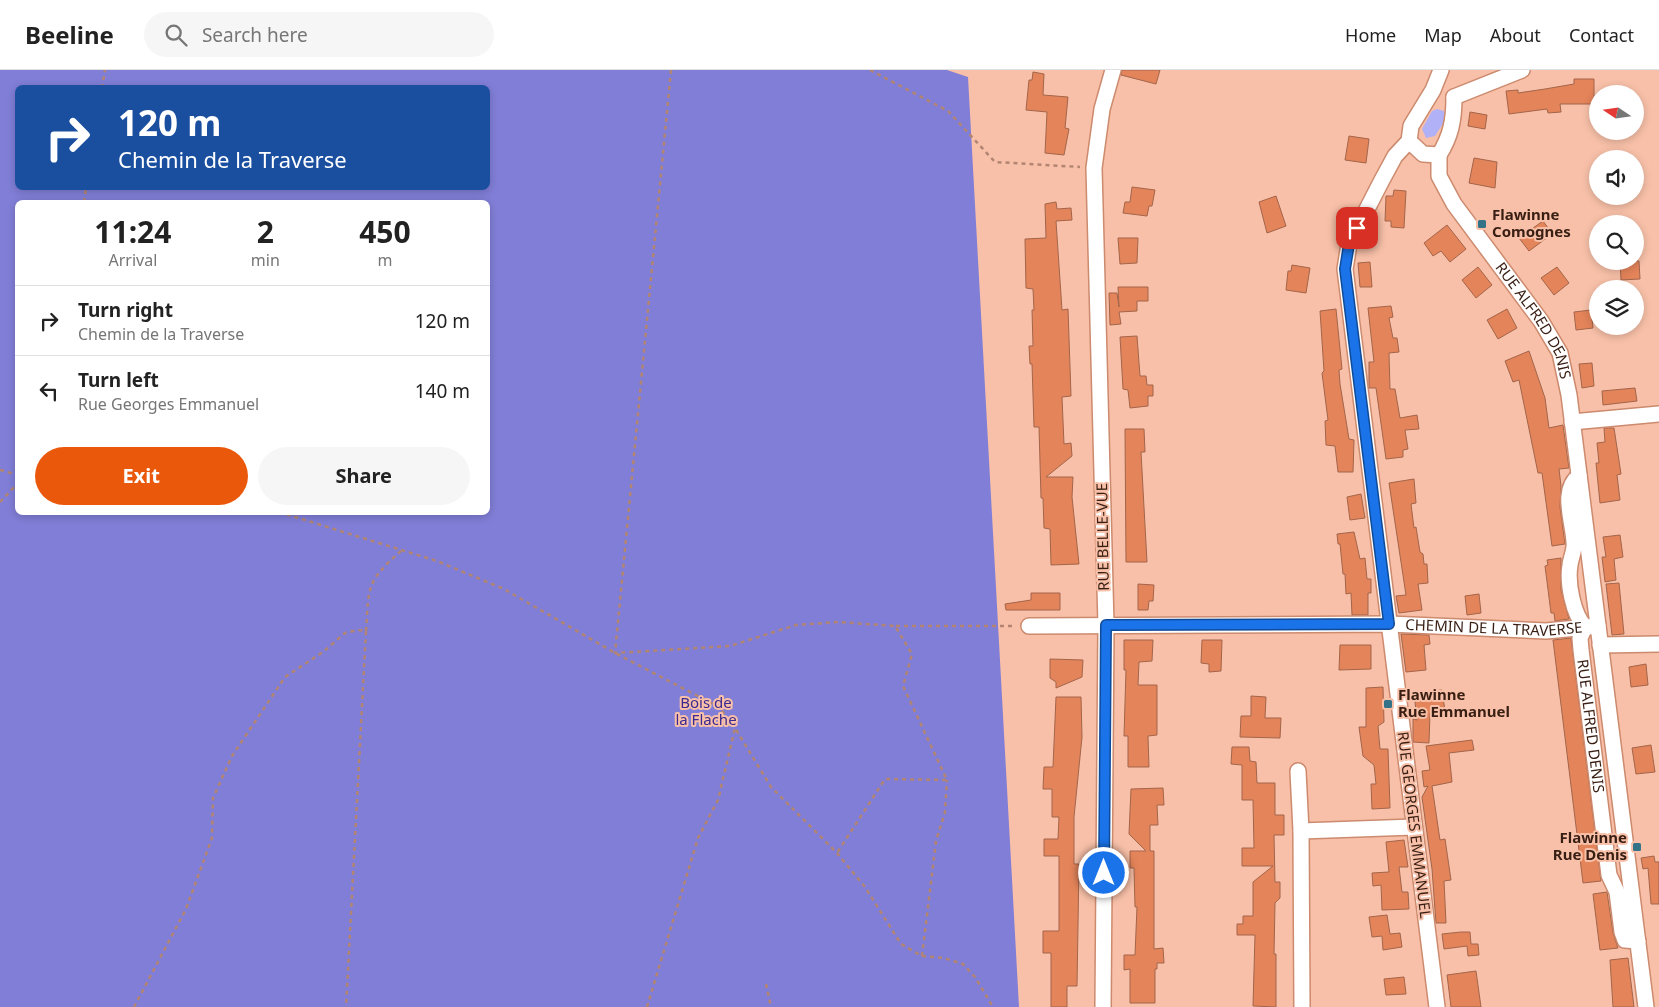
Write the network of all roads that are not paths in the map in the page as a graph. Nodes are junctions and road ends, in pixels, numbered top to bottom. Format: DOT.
graph roads {
  1 [pos="1113,70"];
  2 [pos="1441,70"];
  3 [pos="1522,70"];
  4 [pos="1433,90"];
  5 [pos="1454,97"];
  6 [pos="1409,141"];
  7 [pos="1439,155"];
  8 [pos="1659,414"];
  9 [pos="1572,422"];
  10 [pos="1579,476"];
  11 [pos="1389,624"];
  12 [pos="1106,625"];
  13 [pos="1029,626"];
  14 [pos="1591,627"];
  15 [pos="1659,644"];
  16 [pos="1600,645"];
  17 [pos="1298,771"];
  18 [pos="1414,827"];
  19 [pos="1301,831"];
  20 [pos="1638,941"];
  21 [pos="1103,1007"];
  22 [pos="1302,1007"];
  23 [pos="1436,1007"];
  24 [pos="1646,1007"];
  1 -- 12 [label="street, RUE BELLE-VUE"];
  2 -- 4 [label="street, RUE GEORGES EMMANUEL"];
  3 -- 5 [label="street"];
  4 -- 5 [label="street"];
  4 -- 6 [label="street, RUE GEORGES EMMANUEL"];
  5 -- 7 [label="street"];
  6 -- 7 [label="street"];
  6 -- 11 [label="street, RUE GEORGES EMMANUEL"];
  7 -- 9 [label="street, RUE ALFRED DENIS"];
  8 -- 9 [label="street"];
  9 -- 10 [label="street, RUE ALFRED DENIS"];
  10 -- 14 [label="street, RUE ALFRED DENIS"];
  10 -- 14 [label="street, RUE ALFRED DENIS"];
  11 -- 12 [label="street, CHEMIN DE LA TRAVERSE"];
  11 -- 14 [label="street, CHEMIN DE LA TRAVERSE"];
  11 -- 18 [label="street, RUE GEORGES EMMANUEL"];
  12 -- 13 [label="street, CHEMIN DE LA TRAVERSE"];
  12 -- 21 [label="street, RUE BELLE-VUE"];
  14 -- 16 [label="street, RUE ALFRED DENIS"];
  14 -- 20 [label="street, RUE ALFRED DENIS"];
  15 -- 16 [label="street, CHEMIN DE LA TRAVERSE"];
  16 -- 20 [label="street, RUE ALFRED DENIS"];
  17 -- 19 [label="street"];
  18 -- 19 [label="street"];
  18 -- 23 [label="street, RUE GEORGES EMMANUEL"];
  19 -- 22 [label="street"];
  20 -- 24 [label="street, RUE ALFRED DENIS"];
}
